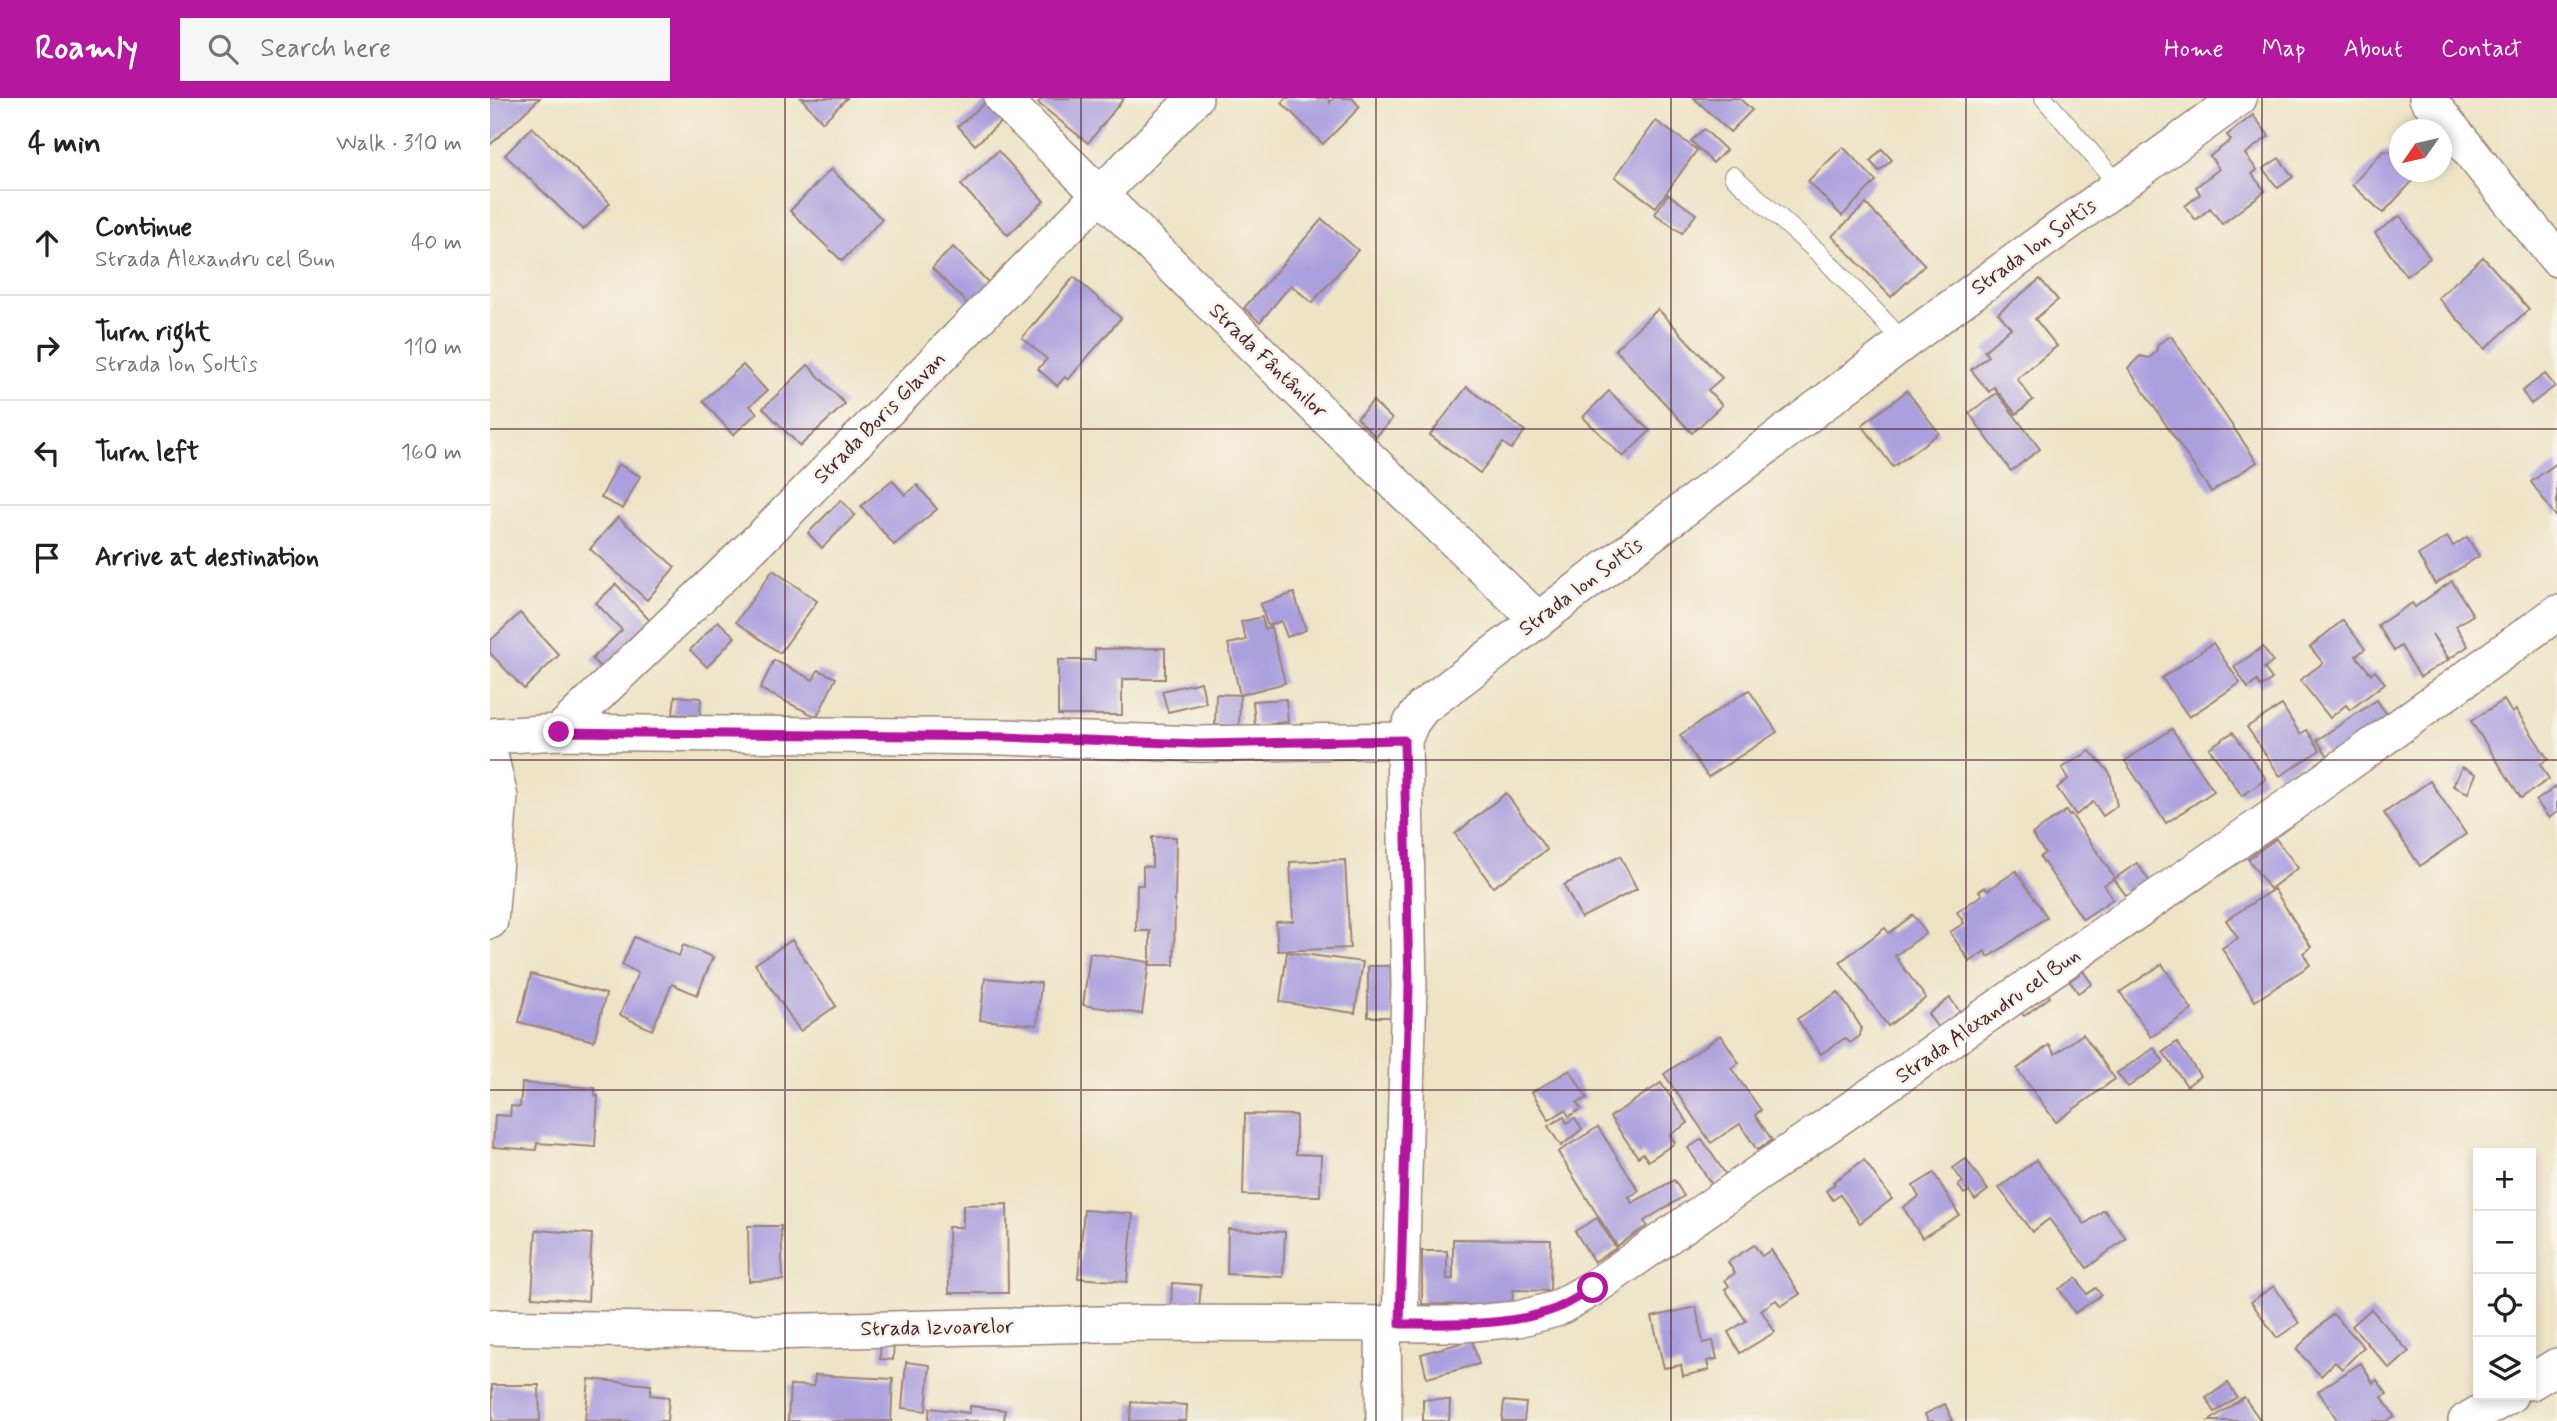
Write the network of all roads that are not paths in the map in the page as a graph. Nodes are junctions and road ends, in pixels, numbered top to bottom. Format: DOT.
graph roads {
  1 [pos="1002,98"];
  2 [pos="1195,98"];
  3 [pos="2044,98"];
  4 [pos="2239,98"];
  5 [pos="2427,98"];
  6 [pos="1733,176"];
  7 [pos="2118,184"];
  8 [pos="1102,194"];
  9 [pos="2557,259"];
  10 [pos="1904,342"];
  11 [pos="2557,613"];
  12 [pos="1538,620"];
  13 [pos="559,732"];
  14 [pos="490,736"];
  15 [pos="1404,740"];
  16 [pos="490,755"];
  17 [pos="490,921"];
  18 [pos="1391,1324"];
  19 [pos="490,1327"];
  20 [pos="2557,1367"];
  21 [pos="2536,1379"];
  22 [pos="2502,1400"];
  23 [pos="1384,1421"];
  24 [pos="2466,1421"];
  1 -- 8 [label="street, Strada Fântânilor"];
  2 -- 8 [label="street, Strada Boris Glavan"];
  3 -- 7 [label="lane"];
  4 -- 7 [label="street, Strada Ion Soltîs"];
  5 -- 9 [label="street"];
  6 -- 10 [label="lane"];
  7 -- 10 [label="street, Strada Ion Soltîs"];
  8 -- 12 [label="street, Strada Fântânilor"];
  8 -- 13 [label="street, Strada Boris Glavan"];
  10 -- 12 [label="street, Strada Ion Soltîs"];
  11 -- 18 [label="street, Strada Alexandru cel Bun"];
  12 -- 15 [label="street, Strada Ion Soltîs"];
  13 -- 14 [label="street"];
  13 -- 15 [label="street"];
  15 -- 18 [label="street"];
  16 -- 17 [label="street"];
  18 -- 19 [label="street, Strada Izvoarelor"];
  18 -- 23 [label="street"];
  20 -- 21 [label="street"];
  22 -- 24 [label="street"];
}
